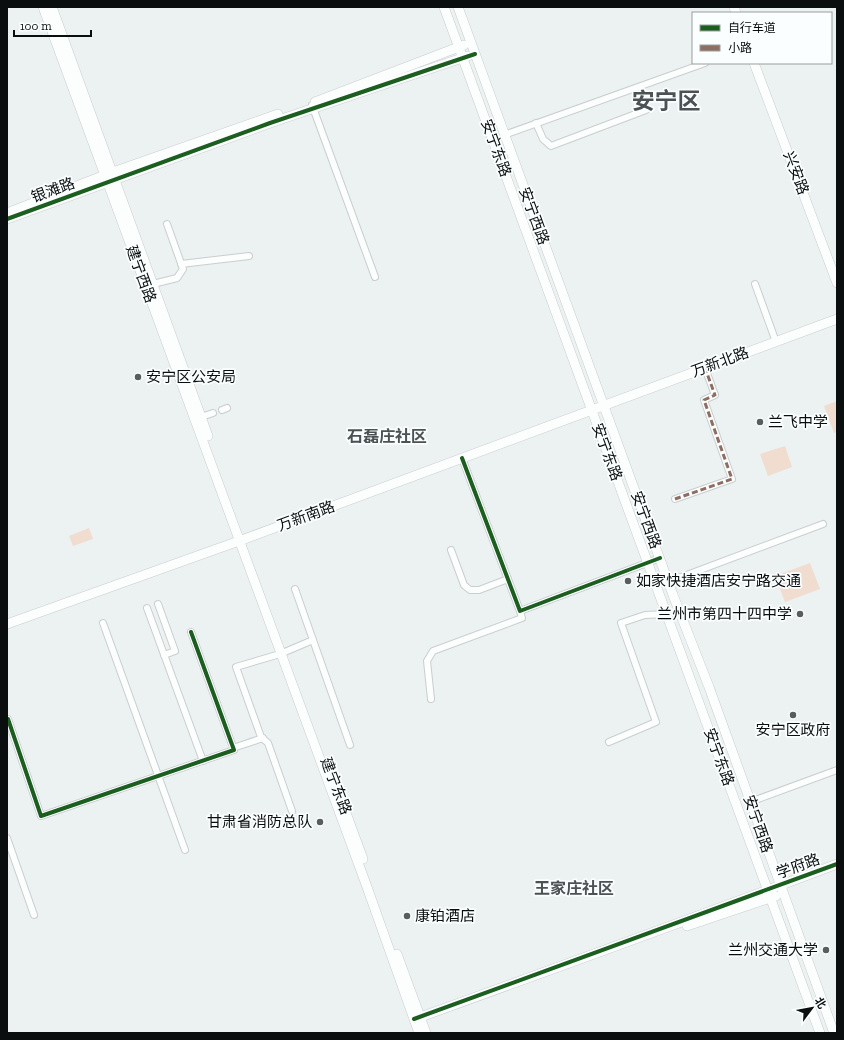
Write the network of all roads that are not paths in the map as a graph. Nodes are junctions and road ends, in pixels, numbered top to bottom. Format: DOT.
graph roads {
  1 [pos="43,7"];
  2 [pos="52,7"];
  3 [pos="444,7"];
  4 [pos="458,7"];
  5 [pos="462,18"];
  6 [pos="449,21"];
  7 [pos="471,43"];
  8 [pos="459,47"];
  9 [pos="475,54"];
  10 [pos="463,58"];
  11 [pos="702,64"];
  12 [pos="754,64"];
  13 [pos="483,76"];
  14 [pos="471,80"];
  15 [pos="313,106"];
  16 [pos="646,110"];
  17 [pos="536,123"];
  18 [pos="504,135"];
  19 [pos="110,177"];
  20 [pos="7,213"];
  21 [pos="7,219"];
  22 [pos="167,224"];
  23 [pos="249,256"];
  24 [pos="181,264"];
  25 [pos="375,277"];
  26 [pos="837,283"];
  27 [pos="153,284"];
  28 [pos="754,284"];
  29 [pos="837,319"];
  30 [pos="776,342"];
  31 [pos="705,368"];
  32 [pos="603,405"];
  33 [pos="592,409"];
  34 [pos="213,413"];
  35 [pos="201,417"];
  36 [pos="462,458"];
  37 [pos="676,499"];
  38 [pos="823,524"];
  39 [pos="242,540"];
  40 [pos="451,550"];
  41 [pos="660,558"];
  42 [pos="648,563"];
  43 [pos="508,579"];
  44 [pos="668,582"];
  45 [pos="295,589"];
  46 [pos="158,604"];
  47 [pos="147,608"];
  48 [pos="520,611"];
  49 [pos="667,614"];
  50 [pos="7,624"];
  51 [pos="103,624"];
  52 [pos="191,632"];
  53 [pos="313,640"];
  54 [pos="283,653"];
  55 [pos="164,655"];
  56 [pos="431,699"];
  57 [pos="8,719"];
  58 [pos="263,738"];
  59 [pos="609,742"];
  60 [pos="350,745"];
  61 [pos="233,748"];
  62 [pos="203,761"];
  63 [pos="837,770"];
  64 [pos="158,776"];
  65 [pos="750,802"];
  66 [pos="292,811"];
  67 [pos="7,838"];
  68 [pos="9,850"];
  69 [pos="185,850"];
  70 [pos="837,864"];
  71 [pos="837,869"];
  72 [pos="781,889"];
  73 [pos="769,894"];
  74 [pos="34,915"];
  75 [pos="791,916"];
  76 [pos="779,921"];
  77 [pos="418,1023"];
  78 [pos="426,1033"];
  79 [pos="820,1033"];
  80 [pos="834,1033"];
  1 -- 19 [label="main road, 建宁西路"];
  2 -- 19 [label="main road, 建宁西路"];
  3 -- 6 [label="main road, 安宁东路"];
  4 -- 5 [label="main road, 安宁西路"];
  5 -- 6 [label="main road"];
  5 -- 7 [label="main road, 安宁西路"];
  6 -- 8 [label="main road, 安宁东路"];
  7 -- 8 [label="main road"];
  7 -- 9 [label="main road, 安宁西路"];
  8 -- 10 [label="main road, 安宁东路"];
  8 -- 15 [label="main road"];
  9 -- 10 [label="main road"];
  9 -- 13 [label="main road, 安宁西路"];
  10 -- 14 [label="main road, 安宁东路"];
  10 -- 15 [label="main road"];
  11 -- 17 [label="street"];
  12 -- 26 [label="main road, 兴安路"];
  13 -- 14 [label="main road"];
  13 -- 18 [label="main road, 安宁西路"];
  14 -- 33 [label="main road, 安宁东路"];
  15 -- 19 [label="main road"];
  15 -- 25 [label="street"];
  16 -- 17 [label="street"];
  17 -- 18 [label="street"];
  18 -- 32 [label="main road, 安宁西路"];
  19 -- 20 [label="main road, 银滩路"];
  19 -- 21 [label="main road, 银滩路"];
  19 -- 27 [label="main road, 建宁西路"];
  19 -- 39 [label="main road, 建宁西路"];
  22 -- 24 [label="street"];
  23 -- 24 [label="street"];
  24 -- 27 [label="street"];
  27 -- 35 [label="main road, 建宁西路"];
  28 -- 30 [label="street"];
  29 -- 30 [label="main road, 万新北路"];
  30 -- 31 [label="main road, 万新北路"];
  31 -- 32 [label="main road, 万新北路"];
  31 -- 37 [label="street"];
  32 -- 33 [label="main road, 万新南路"];
  32 -- 41 [label="main road, 安宁西路"];
  33 -- 36 [label="main road, 万新南路"];
  33 -- 42 [label="main road, 安宁东路"];
  34 -- 35 [label="street"];
  35 -- 39 [label="main road, 建宁西路"];
  36 -- 39 [label="main road, 万新南路"];
  36 -- 43 [label="street"];
  38 -- 44 [label="street"];
  39 -- 50 [label="main road, 万新南路"];
  39 -- 54 [label="main road, 建宁东路"];
  40 -- 43 [label="street"];
  41 -- 42 [label="street"];
  41 -- 44 [label="main road, 安宁西路"];
  42 -- 48 [label="street"];
  42 -- 49 [label="main road, 安宁东路"];
  43 -- 48 [label="street"];
  44 -- 65 [label="main road, 安宁西路"];
  45 -- 53 [label="street"];
  46 -- 55 [label="street"];
  47 -- 55 [label="street"];
  48 -- 56 [label="street"];
  49 -- 59 [label="street"];
  49 -- 73 [label="main road, 安宁东路"];
  51 -- 64 [label="street"];
  52 -- 61 [label="street"];
  53 -- 54 [label="street"];
  53 -- 60 [label="street"];
  54 -- 58 [label="street"];
  54 -- 77 [label="main road, 建宁东路"];
  55 -- 62 [label="street"];
  57 -- 64 [label="street"];
  58 -- 61 [label="street"];
  58 -- 66 [label="street"];
  61 -- 62 [label="street"];
  62 -- 64 [label="street"];
  63 -- 65 [label="street"];
  64 -- 69 [label="street"];
  65 -- 72 [label="main road, 安宁西路"];
  67 -- 68 [label="street"];
  68 -- 74 [label="street"];
  70 -- 72 [label="main road, 学府路"];
  71 -- 72 [label="main road, 学府路"];
  72 -- 73 [label="main road"];
  72 -- 75 [label="main road, 安宁西路"];
  73 -- 76 [label="main road, 安宁东路"];
  73 -- 77 [label="main road"];
  75 -- 76 [label="main road"];
  75 -- 80 [label="main road, 安宁西路"];
  76 -- 79 [label="main road, 安宁东路"];
  77 -- 78 [label="main road, 建宁东路"];
}
